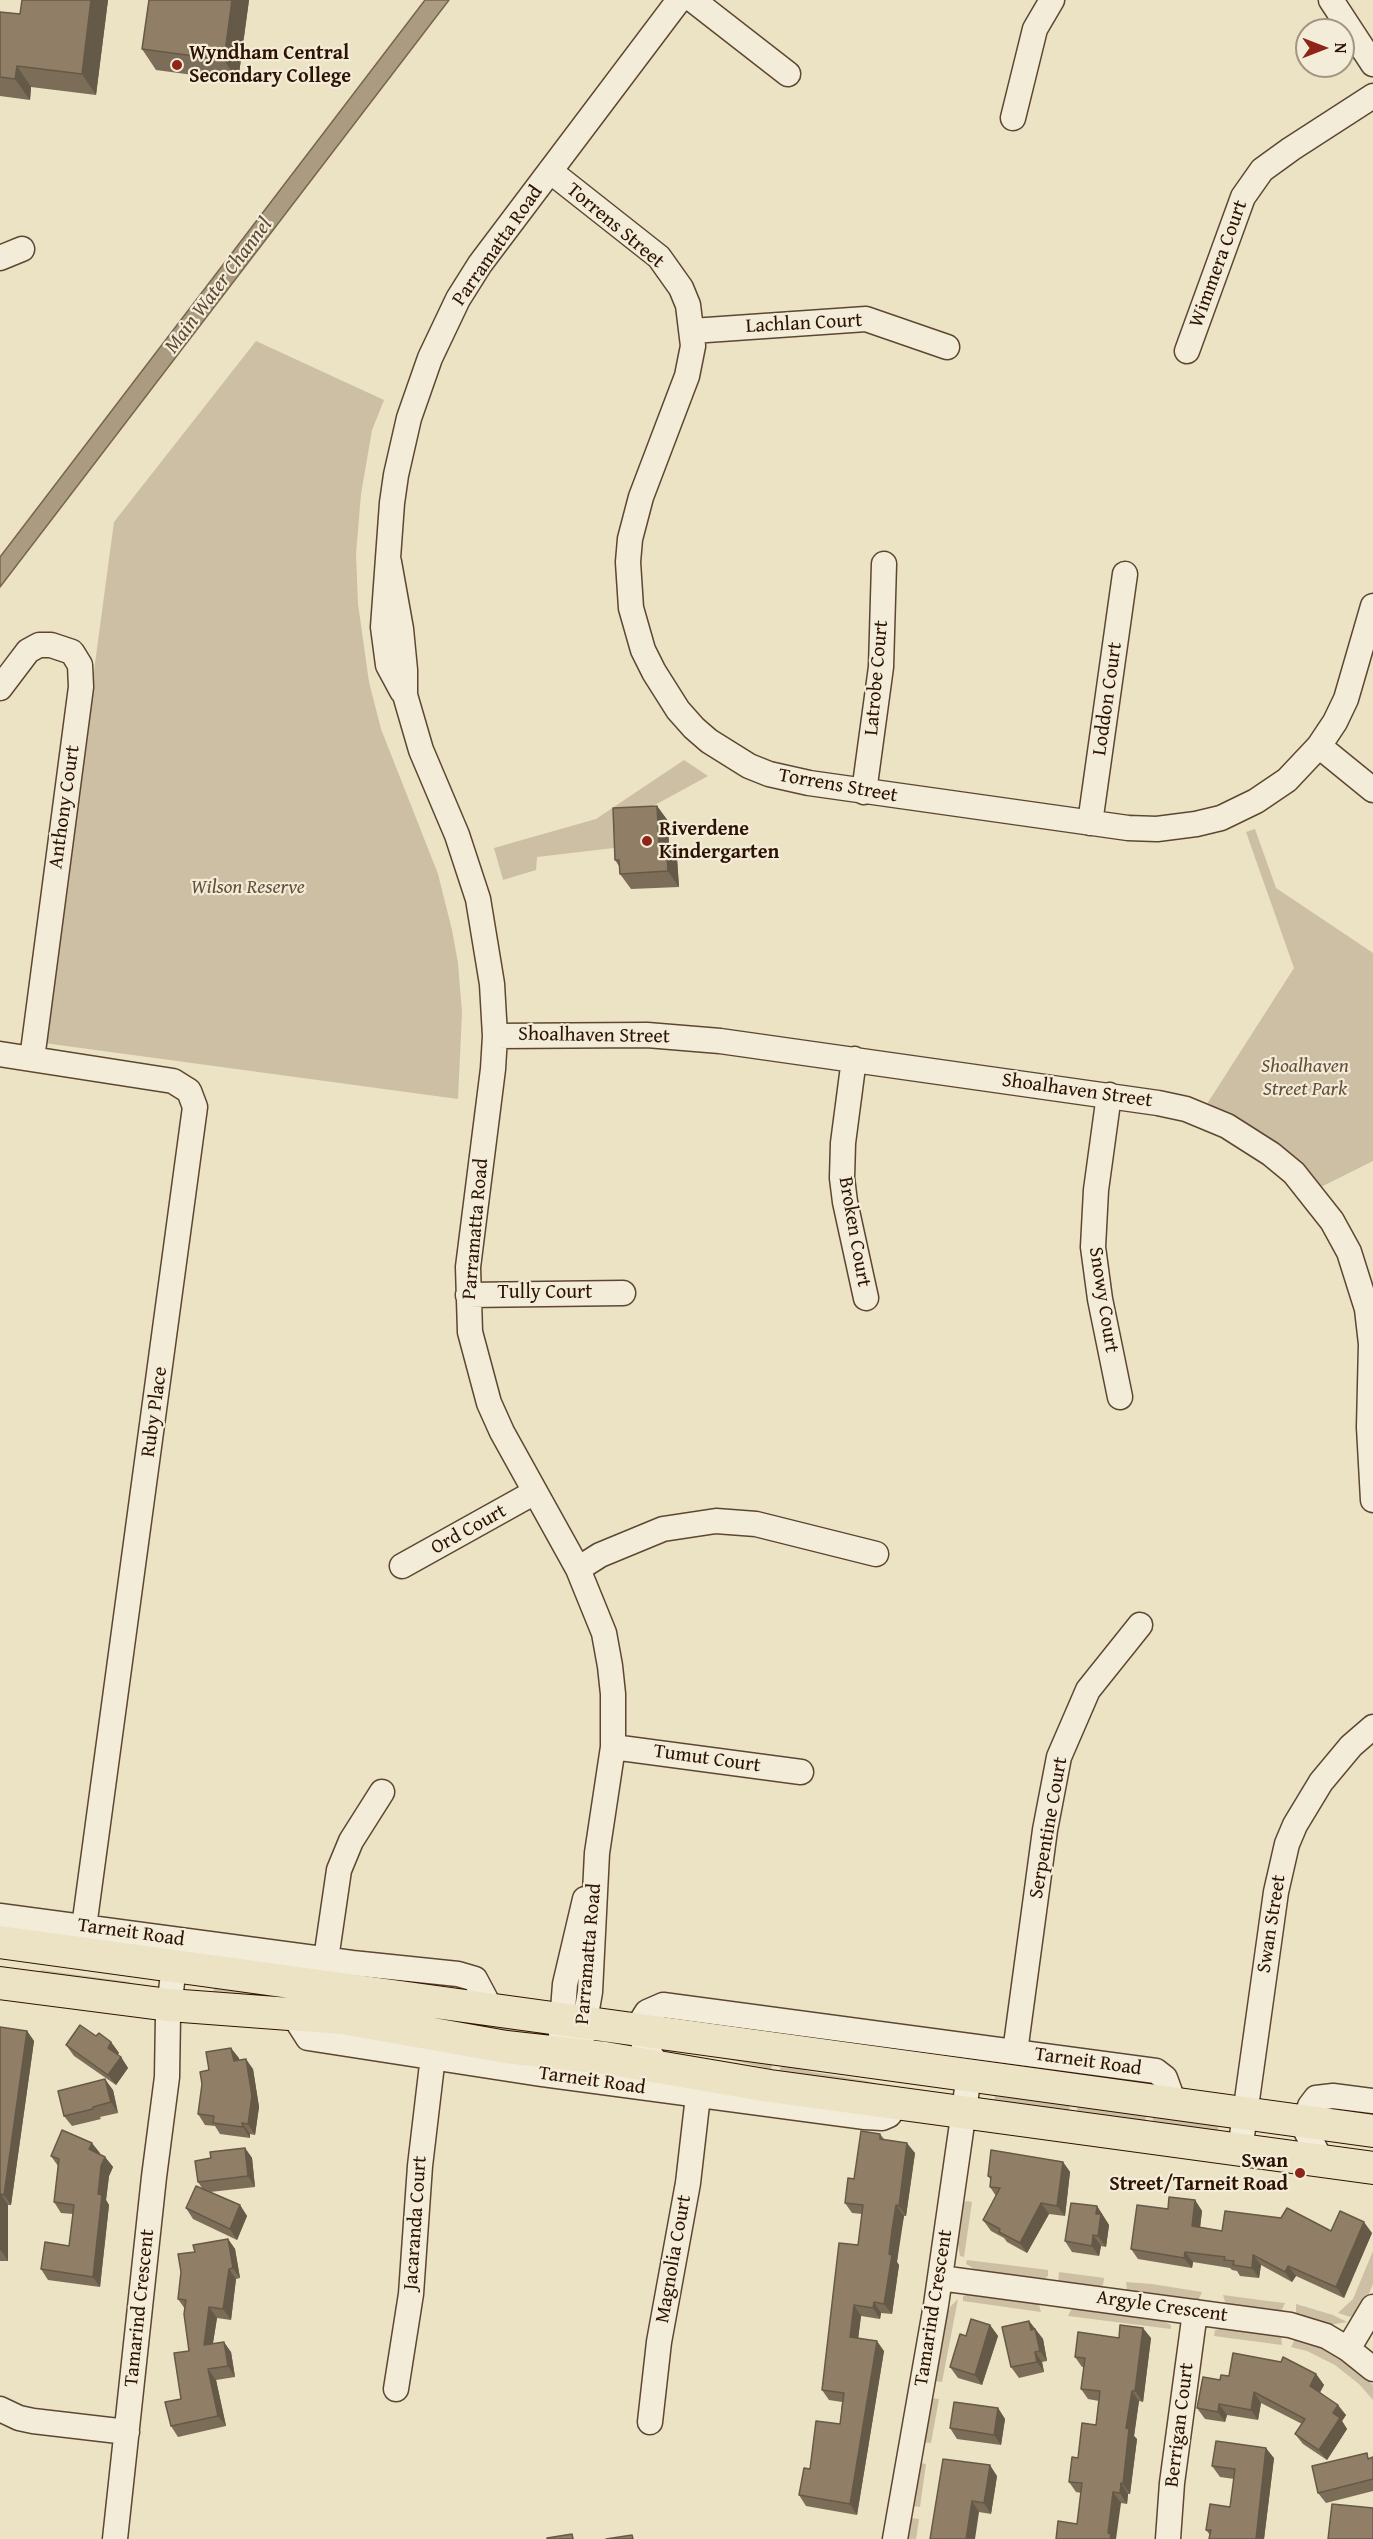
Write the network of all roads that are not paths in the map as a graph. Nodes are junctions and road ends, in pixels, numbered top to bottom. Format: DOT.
graph roads {
  1 [pos="679,0"];
  2 [pos="693,0"];
  3 [pos="1052,0"];
  4 [pos="1331,0"];
  5 [pos="1373,64"];
  6 [pos="788,74"];
  7 [pos="1373,96"];
  8 [pos="1013,118"];
  9 [pos="550,171"];
  10 [pos="22,249"];
  11 [pos="0,258"];
  12 [pos="692,331"];
  13 [pos="948,347"];
  14 [pos="1187,351"];
  15 [pos="884,564"];
  16 [pos="1125,574"];
  17 [pos="1373,606"];
  18 [pos="0,688"];
  19 [pos="1319,746"];
  20 [pos="1373,790"];
  21 [pos="864,792"];
  22 [pos="1090,823"];
  23 [pos="495,1036"];
  24 [pos="0,1054"];
  25 [pos="32,1059"];
  26 [pos="854,1059"];
  27 [pos="1109,1095"];
  28 [pos="623,1293"];
  29 [pos="468,1295"];
  30 [pos="866,1298"];
  31 [pos="1120,1397"];
  32 [pos="1371,1428"];
  33 [pos="535,1492"];
  34 [pos="1373,1500"];
  35 [pos="876,1554"];
  36 [pos="402,1566"];
  37 [pos="578,1569"];
  38 [pos="1140,1625"];
  39 [pos="1373,1727"];
  40 [pos="613,1747"];
  41 [pos="801,1772"];
  42 [pos="382,1792"];
  43 [pos="0,1916"];
  44 [pos="84,1927"];
  45 [pos="0,1942"];
  46 [pos="326,1959"];
  47 [pos="180,1967"];
  48 [pos="0,1983"];
  49 [pos="176,2005"];
  50 [pos="492,2010"];
  51 [pos="292,2013"];
  52 [pos="573,2021"];
  53 [pos="641,2031"];
  54 [pos="1015,2052"];
  55 [pos="569,2054"];
  56 [pos="433,2056"];
  57 [pos="658,2066"];
  58 [pos="903,2067"];
  59 [pos="969,2076"];
  60 [pos="699,2096"];
  61 [pos="1373,2101"];
  62 [pos="898,2102"];
  63 [pos="1174,2103"];
  64 [pos="963,2112"];
  65 [pos="1246,2113"];
  66 [pos="1306,2121"];
  67 [pos="1373,2131"];
  68 [pos="1240,2150"];
  69 [pos="1321,2160"];
  70 [pos="1373,2168"];
  71 [pos="940,2278"];
  72 [pos="1373,2307"];
  73 [pos="1196,2312"];
  74 [pos="1348,2349"];
  75 [pos="1373,2369"];
  76 [pos="396,2389"];
  77 [pos="0,2409"];
  78 [pos="650,2422"];
  79 [pos="127,2432"];
  80 [pos="115,2539"];
  81 [pos="895,2539"];
  82 [pos="1168,2539"];
  1 -- 9 [label="street, Parramatta Road"];
  2 -- 6 [label="street"];
  3 -- 8 [label="street"];
  4 -- 5 [label="street"];
  7 -- 14 [label="street, Wimmera Court"];
  9 -- 12 [label="street, Torrens Street"];
  9 -- 23 [label="street, Parramatta Road"];
  10 -- 11 [label="street"];
  12 -- 13 [label="street, Lachlan Court"];
  12 -- 21 [label="street, Torrens Street"];
  15 -- 21 [label="street, Latrobe Court"];
  16 -- 22 [label="street, Loddon Court"];
  17 -- 19 [label="street, Torrens Street"];
  18 -- 25 [label="street, Anthony Court"];
  19 -- 20 [label="street"];
  19 -- 22 [label="street, Torrens Street"];
  21 -- 22 [label="street, Torrens Street"];
  23 -- 26 [label="street, Shoalhaven Street"];
  23 -- 29 [label="street, Parramatta Road"];
  24 -- 25 [label="street, Ruby Place"];
  25 -- 44 [label="street, Ruby Place"];
  26 -- 27 [label="street, Shoalhaven Street"];
  26 -- 30 [label="street, Broken Court"];
  27 -- 31 [label="street, Snowy Court"];
  27 -- 32 [label="street, Shoalhaven Street"];
  28 -- 29 [label="street, Tully Court"];
  29 -- 33 [label="street, Parramatta Road"];
  32 -- 34 [label="street, Shoalhaven Street"];
  33 -- 36 [label="street, Ord Court"];
  33 -- 37 [label="street, Parramatta Road"];
  35 -- 37 [label="street"];
  37 -- 40 [label="street, Parramatta Road"];
  38 -- 54 [label="street, Serpentine Court"];
  39 -- 65 [label="street, Swan Street"];
  40 -- 41 [label="street, Tumut Court"];
  40 -- 52 [label="street, Parramatta Road"];
  42 -- 46 [label="street"];
  43 -- 44 [label="street, Tarneit Road"];
  44 -- 46 [label="street, Tarneit Road"];
  45 -- 47 [label="main road, Tarneit Road"];
  46 -- 50 [label="street, Tarneit Road"];
  47 -- 49 [label="street, Tamarind Crescent"];
  47 -- 50 [label="main road, Tarneit Road"];
  48 -- 49 [label="main road, Tarneit Road"];
  49 -- 51 [label="main road, Tarneit Road"];
  49 -- 79 [label="street, Tamarind Crescent"];
  50 -- 52 [label="main road, Tarneit Road"];
  51 -- 55 [label="main road, Tarneit Road"];
  51 -- 56 [label="street, Tarneit Road"];
  52 -- 53 [label="main road, Tarneit Road"];
  52 -- 55 [label="street, Parramatta Road"];
  53 -- 54 [label="street, Tarneit Road"];
  53 -- 57 [label="street, Tarneit Road"];
  53 -- 58 [label="main road, Tarneit Road"];
  54 -- 63 [label="street, Tarneit Road"];
  55 -- 57 [label="main road, Tarneit Road"];
  56 -- 60 [label="street, Tarneit Road"];
  56 -- 76 [label="street, Jacaranda Court"];
  57 -- 62 [label="main road, Tarneit Road"];
  58 -- 59 [label="main road, Tarneit Road"];
  58 -- 62 [label="main road"];
  59 -- 63 [label="main road, Tarneit Road"];
  59 -- 64 [label="street, Tamarind Crescent"];
  60 -- 62 [label="street, Tarneit Road"];
  60 -- 78 [label="street, Magnolia Court"];
  61 -- 66 [label="street"];
  62 -- 64 [label="main road, Tarneit Road"];
  63 -- 65 [label="main road, Tarneit Road"];
  64 -- 68 [label="main road, Tarneit Road"];
  64 -- 71 [label="street, Tamarind Crescent"];
  65 -- 66 [label="main road, Tarneit Road"];
  65 -- 68 [label="street, Swan Street"];
  66 -- 67 [label="main road, Tarneit Road"];
  66 -- 69 [label="street"];
  68 -- 69 [label="main road, Tarneit Road"];
  69 -- 70 [label="main road, Tarneit Road"];
  71 -- 73 [label="street, Argyle Crescent"];
  71 -- 81 [label="street, Tamarind Crescent"];
  72 -- 74 [label="street"];
  73 -- 74 [label="street, Argyle Crescent"];
  73 -- 82 [label="street, Berrigan Court"];
  74 -- 75 [label="street, Argyle Crescent"];
  77 -- 79 [label="street"];
  79 -- 80 [label="street, Tamarind Crescent"];
}
